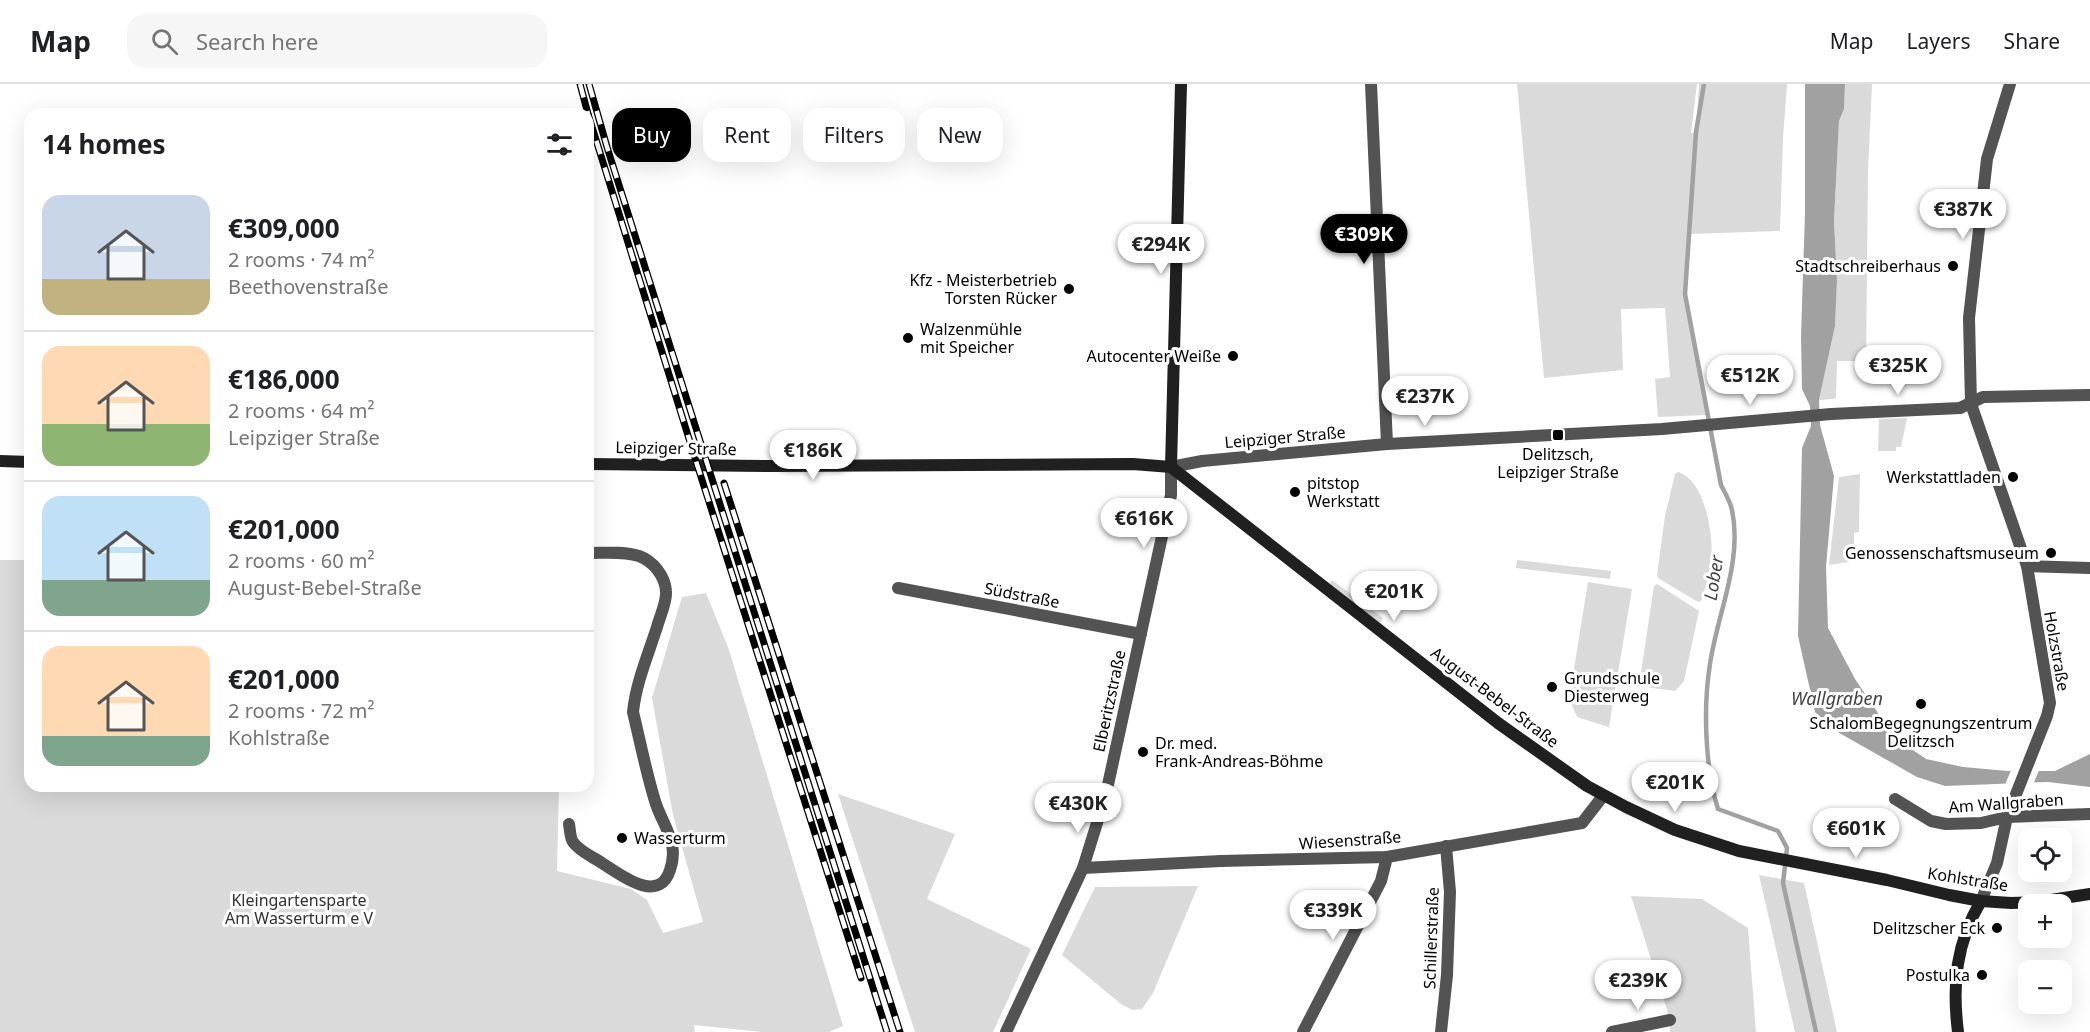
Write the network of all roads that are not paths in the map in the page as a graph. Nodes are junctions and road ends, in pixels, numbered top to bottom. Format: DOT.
graph roads {
  1 [pos="1181,84"];
  2 [pos="1371,84"];
  3 [pos="2010,84"];
  4 [pos="2090,395"];
  5 [pos="1971,404"];
  6 [pos="1387,444"];
  7 [pos="0,461"];
  8 [pos="24,462"];
  9 [pos="594,464"];
  10 [pos="1171,467"];
  11 [pos="594,553"];
  12 [pos="2027,566"];
  13 [pos="2090,568"];
  14 [pos="898,588"];
  15 [pos="1141,633"];
  16 [pos="1603,796"];
  17 [pos="1895,799"];
  18 [pos="2090,814"];
  19 [pos="2007,817"];
  20 [pos="569,824"];
  21 [pos="1446,846"];
  22 [pos="1387,857"];
  23 [pos="1083,868"];
  24 [pos="2090,894"];
  25 [pos="1982,901"];
  26 [pos="1670,1020"];
  27 [pos="1006,1032"];
  28 [pos="1303,1032"];
  29 [pos="1441,1032"];
  30 [pos="1612,1032"];
  31 [pos="1958,1032"];
  1 -- 10 [label="street"];
  2 -- 6 [label="street"];
  3 -- 5 [label="street, Holzstraße"];
  4 -- 5 [label="street, Leipziger Straße"];
  5 -- 6 [label="street, Leipziger Straße"];
  5 -- 12 [label="street, Holzstraße"];
  6 -- 10 [label="street, Leipziger Straße"];
  7 -- 8 [label="street"];
  9 -- 10 [label="street, Leipziger Straße"];
  10 -- 15 [label="street, Elberitzstraße"];
  10 -- 16 [label="street, August-Bebel-Straße"];
  11 -- 20 [label="street"];
  12 -- 13 [label="street"];
  12 -- 19 [label="street, Holzstraße"];
  14 -- 15 [label="street, Südstraße"];
  15 -- 23 [label="street, Elberitzstraße"];
  16 -- 21 [label="street, Wiesenstraße"];
  16 -- 25 [label="street, Kohlstraße"];
  17 -- 19 [label="street, Am Wallgraben"];
  18 -- 19 [label="street, Am Wallgraben"];
  19 -- 25 [label="street, Holzstraße"];
  21 -- 22 [label="street, Wiesenstraße"];
  21 -- 29 [label="street, Schillerstraße"];
  22 -- 23 [label="street, Wiesenstraße"];
  22 -- 28 [label="street"];
  23 -- 27 [label="street, Elberitzstraße"];
  24 -- 25 [label="street, Kohlstraße"];
  25 -- 31 [label="street"];
  26 -- 30 [label="street"];
}
